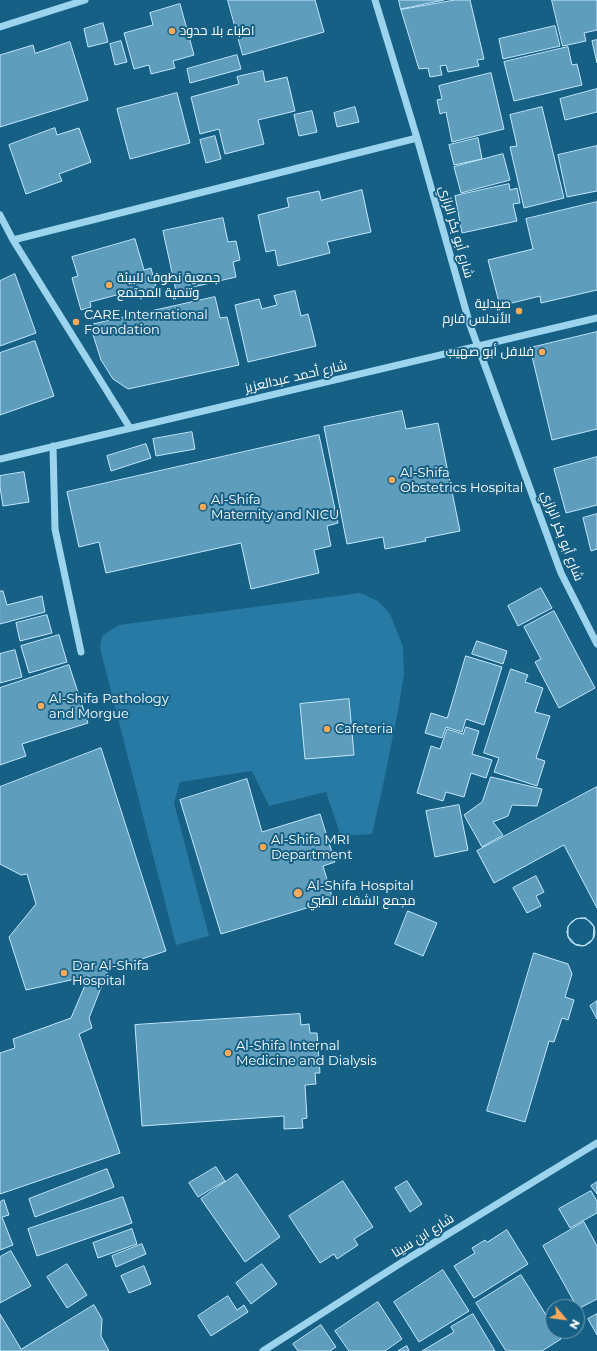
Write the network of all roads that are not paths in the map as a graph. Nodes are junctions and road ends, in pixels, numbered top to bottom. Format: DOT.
graph roads {
  1 [pos="85,0"];
  2 [pos="375,0"];
  3 [pos="0,27"];
  4 [pos="418,138"];
  5 [pos="0,214"];
  6 [pos="12,240"];
  7 [pos="597,318"];
  8 [pos="478,346"];
  9 [pos="130,428"];
  10 [pos="53,446"];
  11 [pos="0,459"];
  12 [pos="597,644"];
  13 [pos="81,652"];
  14 [pos="597,1144"];
  15 [pos="263,1351"];
  1 -- 3 [label="street"];
  2 -- 4 [label="street, شارع أبو بكر الرازي"];
  4 -- 6 [label="street"];
  4 -- 8 [label="street, شارع أبو بكر الرازي"];
  5 -- 6 [label="street"];
  6 -- 9 [label="street"];
  7 -- 8 [label="street, شارع أحمد عبدالعزيز"];
  8 -- 9 [label="street, شارع أحمد عبدالعزيز"];
  8 -- 12 [label="street, شارع أبو بكر الرازي"];
  9 -- 10 [label="street, شارع أحمد عبدالعزيز"];
  10 -- 11 [label="street, شارع أحمد عبدالعزيز"];
  10 -- 13 [label="street"];
  14 -- 15 [label="street, شارع ابن سينا"];
}
